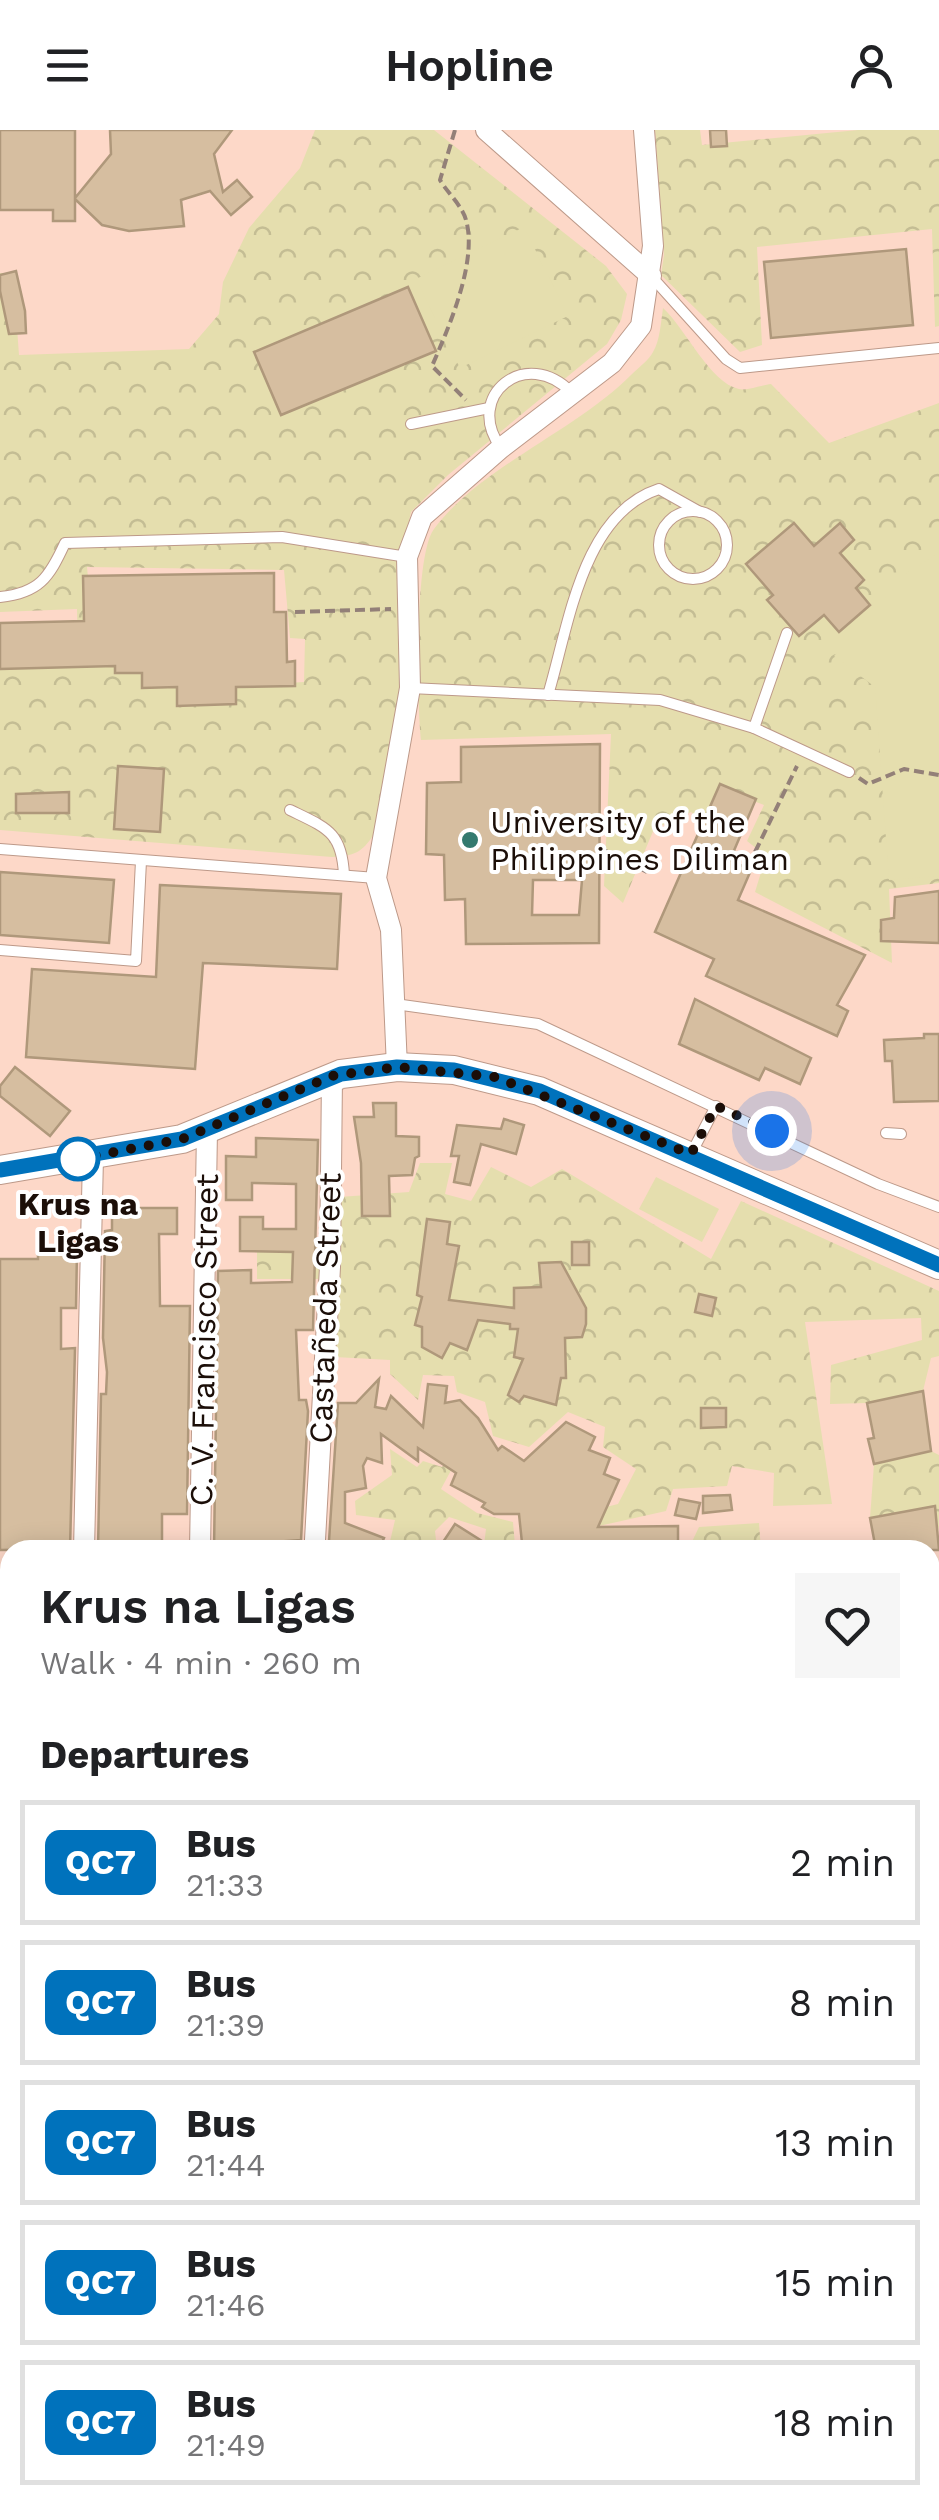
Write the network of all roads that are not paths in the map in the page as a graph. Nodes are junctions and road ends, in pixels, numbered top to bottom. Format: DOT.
graph roads {
  1 [pos="486,130"];
  2 [pos="644,130"];
  3 [pos="651,276"];
  4 [pos="939,348"];
  5 [pos="572,393"];
  6 [pos="490,408"];
  7 [pos="411,424"];
  8 [pos="501,448"];
  9 [pos="700,512"];
  10 [pos="407,557"];
  11 [pos="0,597"];
  12 [pos="788,634"];
  13 [pos="410,688"];
  14 [pos="548,695"];
  15 [pos="754,728"];
  16 [pos="850,772"];
  17 [pos="290,810"];
  18 [pos="0,849"];
  19 [pos="141,861"];
  20 [pos="344,875"];
  21 [pos="376,878"];
  22 [pos="0,950"];
  23 [pos="395,1004"];
  24 [pos="397,1067"];
  25 [pos="332,1076"];
  26 [pos="716,1106"];
  27 [pos="208,1130"];
  28 [pos="886,1133"];
  29 [pos="902,1134"];
  30 [pos="691,1154"];
  31 [pos="93,1157"];
  32 [pos="0,1170"];
  33 [pos="939,1207"];
  34 [pos="939,1265"];
  35 [pos="84,1540"];
  36 [pos="200,1540"];
  37 [pos="315,1540"];
  1 -- 3 [label="street"];
  2 -- 3 [label="street"];
  3 -- 4 [label="lane"];
  3 -- 5 [label="street"];
  5 -- 6 [label="lane"];
  5 -- 8 [label="street"];
  6 -- 7 [label="lane"];
  6 -- 8 [label="lane"];
  8 -- 10 [label="street"];
  9 -- 9 [label="lane"];
  9 -- 14 [label="lane"];
  10 -- 11 [label="lane"];
  10 -- 13 [label="street"];
  12 -- 15 [label="lane"];
  13 -- 14 [label="lane"];
  13 -- 21 [label="street"];
  14 -- 15 [label="lane"];
  15 -- 16 [label="lane"];
  17 -- 20 [label="lane"];
  18 -- 19 [label="lane"];
  19 -- 20 [label="lane"];
  19 -- 22 [label="lane"];
  20 -- 21 [label="lane"];
  21 -- 23 [label="street"];
  23 -- 24 [label="street"];
  23 -- 26 [label="lane"];
  24 -- 25 [label="main road"];
  24 -- 30 [label="main road"];
  25 -- 27 [label="main road"];
  25 -- 37 [label="street, Castañeda Street"];
  26 -- 30 [label="lane"];
  26 -- 33 [label="lane"];
  27 -- 31 [label="main road"];
  27 -- 36 [label="street, C. V. Francisco Street"];
  28 -- 29 [label="lane"];
  30 -- 34 [label="main road"];
  31 -- 32 [label="main road"];
  31 -- 35 [label="street"];
}
